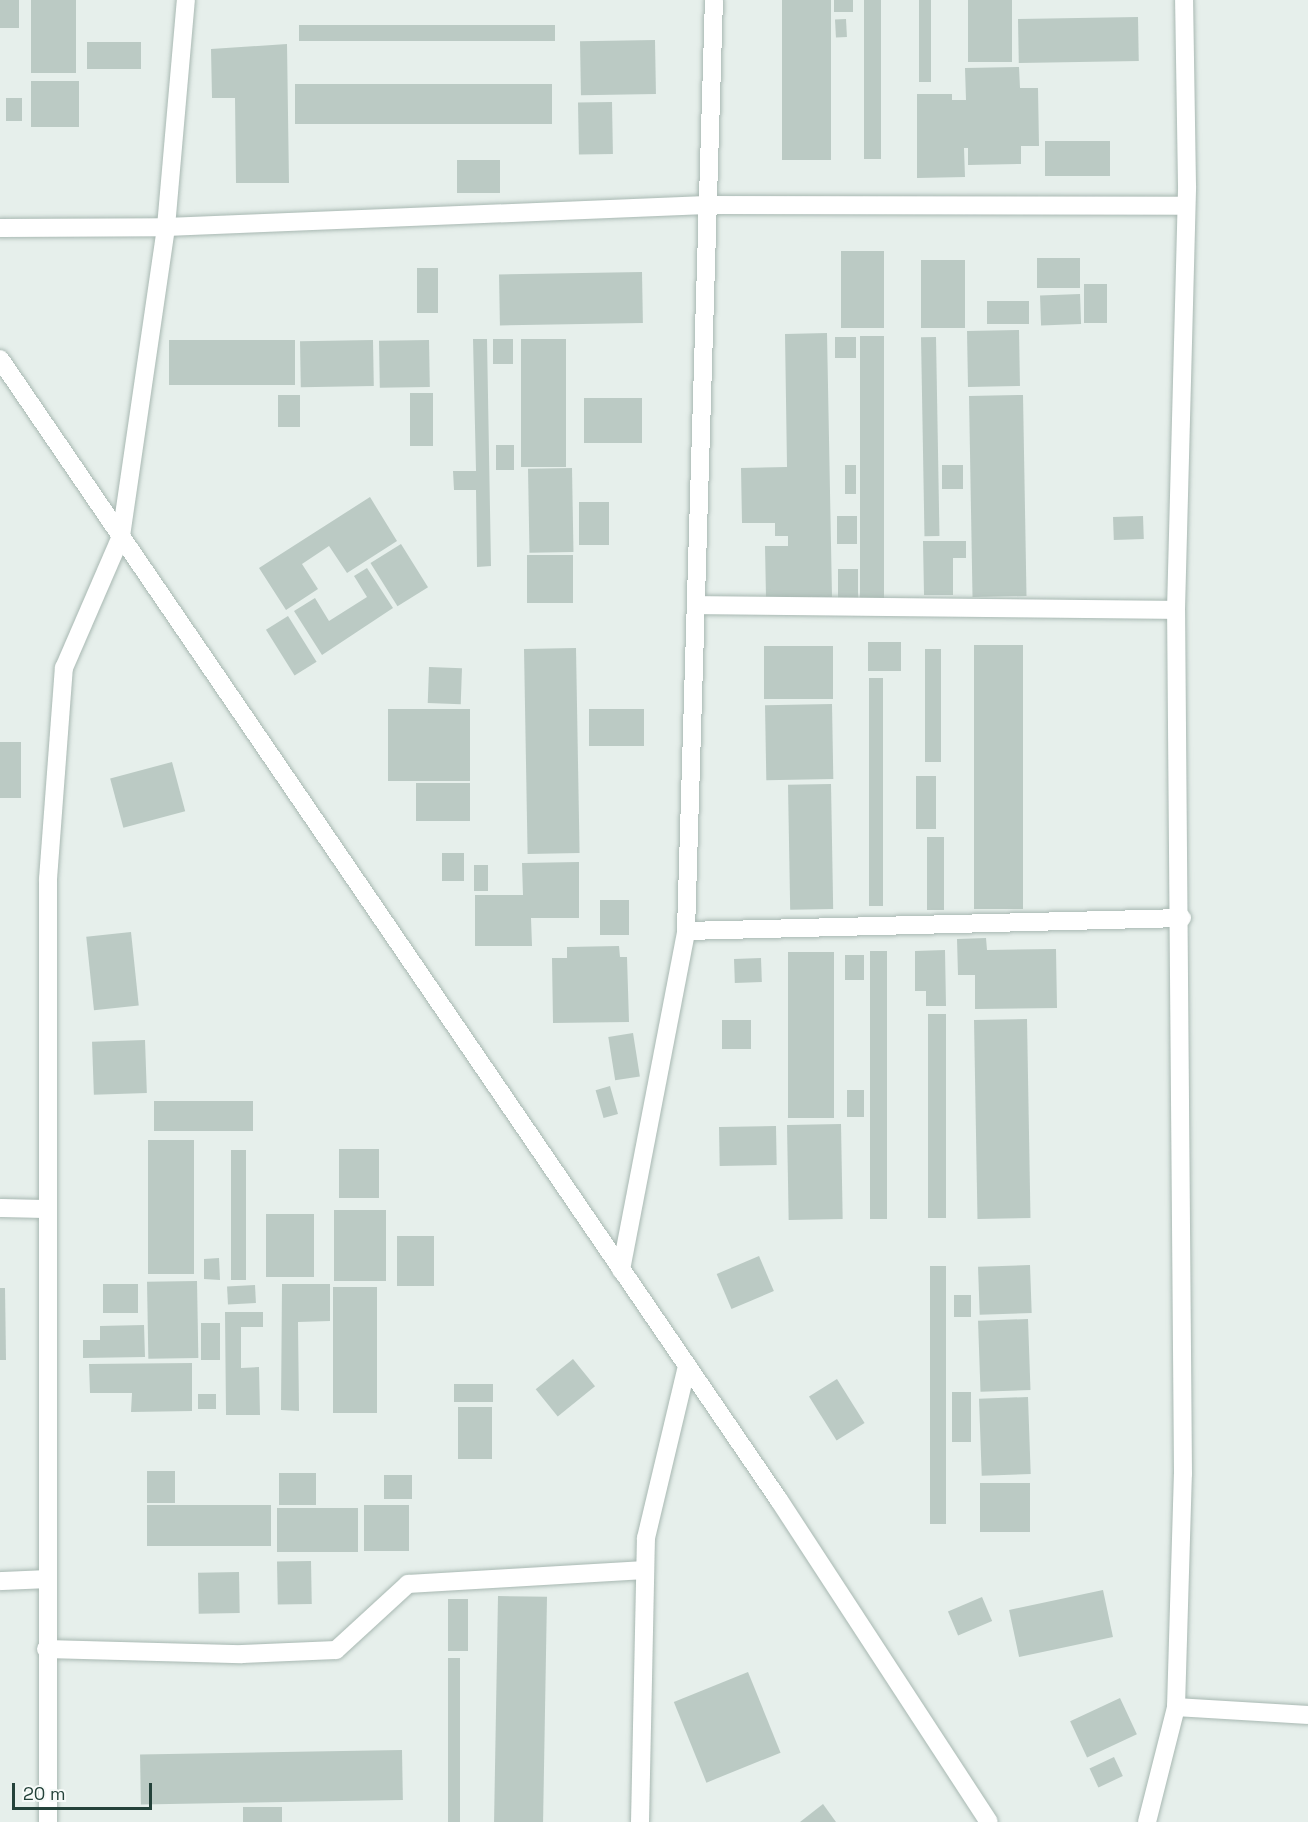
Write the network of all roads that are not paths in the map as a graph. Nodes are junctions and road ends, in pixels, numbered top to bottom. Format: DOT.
graph roads {
  1 [pos="186,0"];
  2 [pos="714,0"];
  3 [pos="1184,0"];
  4 [pos="707,205"];
  5 [pos="1186,206"];
  6 [pos="166,227"];
  7 [pos="0,228"];
  8 [pos="0,359"];
  9 [pos="121,536"];
  10 [pos="696,605"];
  11 [pos="1176,610"];
  12 [pos="1182,918"];
  13 [pos="686,931"];
  14 [pos="0,1208"];
  15 [pos="46,1209"];
  16 [pos="621,1270"];
  17 [pos="687,1366"];
  18 [pos="645,1570"];
  19 [pos="45,1579"];
  20 [pos="0,1581"];
  21 [pos="46,1649"];
  22 [pos="1176,1707"];
  23 [pos="1308,1715"];
  24 [pos="48,1822"];
  25 [pos="640,1822"];
  26 [pos="988,1822"];
  27 [pos="1147,1822"];
  1 -- 6 [label="street"];
  2 -- 4 [label="street"];
  3 -- 5 [label="street"];
  4 -- 5 [label="street"];
  4 -- 6 [label="street"];
  4 -- 10 [label="street"];
  5 -- 11 [label="street"];
  6 -- 7 [label="street"];
  6 -- 9 [label="street"];
  8 -- 9 [label="street"];
  9 -- 15 [label="street"];
  9 -- 16 [label="street"];
  10 -- 11 [label="street"];
  10 -- 13 [label="street"];
  11 -- 12 [label="street"];
  12 -- 13 [label="street"];
  12 -- 22 [label="street"];
  13 -- 16 [label="street"];
  14 -- 15 [label="street"];
  15 -- 19 [label="street"];
  16 -- 17 [label="street"];
  17 -- 18 [label="street"];
  17 -- 26 [label="street"];
  18 -- 21 [label="street"];
  18 -- 25 [label="street"];
  19 -- 20 [label="street"];
  19 -- 21 [label="street"];
  21 -- 24 [label="street"];
  22 -- 23 [label="street"];
  22 -- 27 [label="street"];
}
